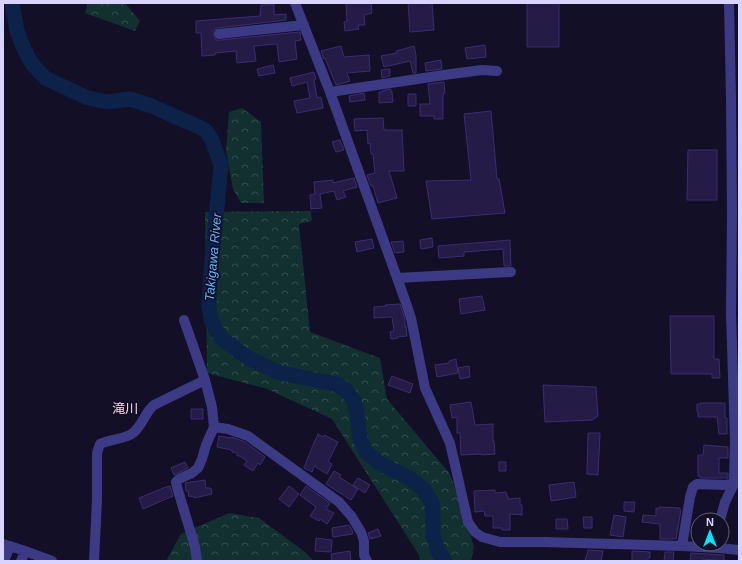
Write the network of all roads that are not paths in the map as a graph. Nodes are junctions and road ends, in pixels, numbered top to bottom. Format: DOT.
graph roads {
  1 [pos="295,3"];
  2 [pos="729,3"];
  3 [pos="304,25"];
  4 [pos="219,34"];
  5 [pos="497,71"];
  6 [pos="330,92"];
  7 [pos="511,272"];
  8 [pos="397,278"];
  9 [pos="184,320"];
  10 [pos="205,380"];
  11 [pos="214,427"];
  12 [pos="736,483"];
  13 [pos="722,512"];
  14 [pos="6,545"];
  15 [pos="682,546"];
  16 [pos="690,546"];
  17 [pos="26,551"];
  18 [pos="4,561"];
  19 [pos="21,561"];
  20 [pos="52,561"];
  21 [pos="94,561"];
  22 [pos="197,561"];
  23 [pos="367,561"];
  1 -- 3 [label="street"];
  2 -- 12 [label="street"];
  3 -- 4 [label="street"];
  3 -- 6 [label="street"];
  5 -- 6 [label="street"];
  6 -- 8 [label="street"];
  7 -- 8 [label="street"];
  8 -- 15 [label="street"];
  9 -- 10 [label="street"];
  10 -- 11 [label="street"];
  10 -- 21 [label="street"];
  11 -- 22 [label="street"];
  11 -- 23 [label="street"];
  12 -- 13 [label="street"];
  12 -- 15 [label="street"];
  14 -- 17 [label="street"];
  14 -- 18 [label="street"];
  15 -- 16 [label="street"];
  17 -- 19 [label="street"];
  17 -- 20 [label="street"];
}
